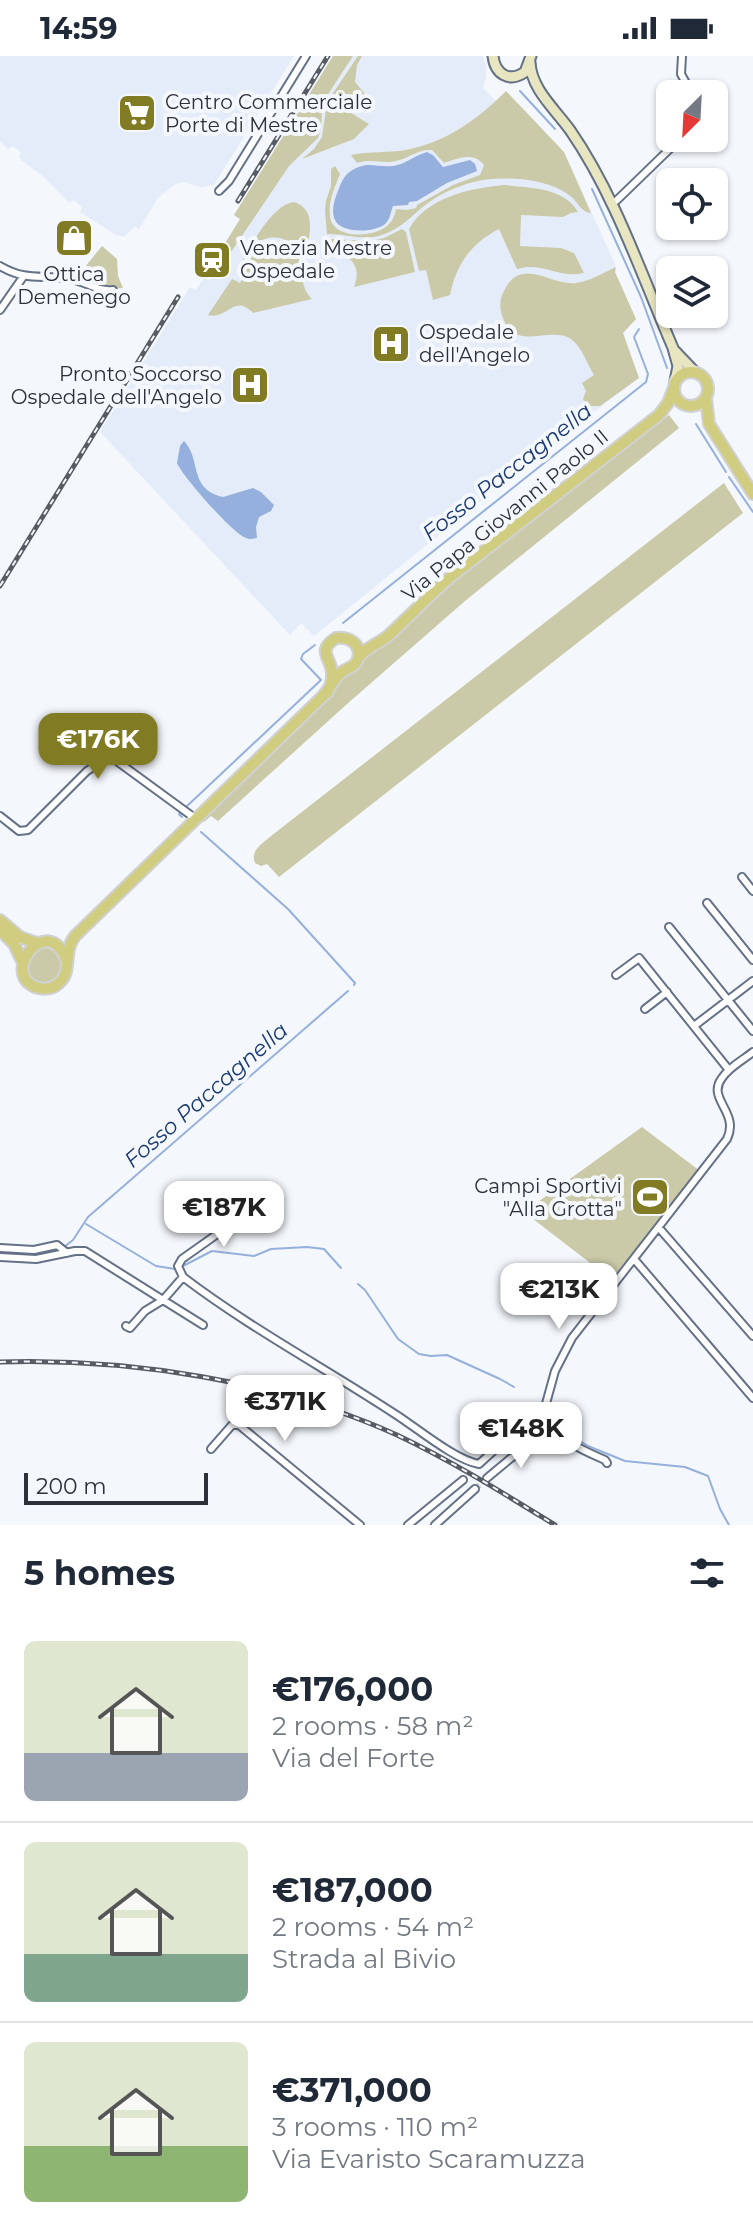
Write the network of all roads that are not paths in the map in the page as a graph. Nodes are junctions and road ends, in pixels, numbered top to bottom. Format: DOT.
graph roads {
  1 [pos="306,56"];
  2 [pos="493,56"];
  3 [pos="682,56"];
  4 [pos="530,59"];
  5 [pos="516,77"];
  6 [pos="684,80"];
  7 [pos="539,90"];
  8 [pos="667,152"];
  9 [pos="219,191"];
  10 [pos="610,204"];
  11 [pos="0,266"];
  12 [pos="23,277"];
  13 [pos="113,290"];
  14 [pos="0,310"];
  15 [pos="673,348"];
  16 [pos="695,372"];
  17 [pos="674,386"];
  18 [pos="706,398"];
  19 [pos="687,406"];
  20 [pos="659,415"];
  21 [pos="709,424"];
  22 [pos="753,494"];
  23 [pos="354,642"];
  24 [pos="374,644"];
  25 [pos="359,657"];
  26 [pos="330,665"];
  27 [pos="344,670"];
  28 [pos="327,693"];
  29 [pos="0,816"];
  30 [pos="196,819"];
  31 [pos="742,877"];
  32 [pos="753,891"];
  33 [pos="707,903"];
  34 [pos="0,920"];
  35 [pos="669,927"];
  36 [pos="0,930"];
  37 [pos="75,936"];
  38 [pos="37,943"];
  39 [pos="51,943"];
  40 [pos="21,959"];
  41 [pos="66,959"];
  42 [pos="753,960"];
  43 [pos="616,975"];
  44 [pos="753,981"];
  45 [pos="667,992"];
  46 [pos="728,1000"];
  47 [pos="645,1009"];
  48 [pos="694,1026"];
  49 [pos="753,1031"];
  50 [pos="753,1052"];
  51 [pos="729,1070"];
  52 [pos="247,1213"];
  53 [pos="659,1228"];
  54 [pos="0,1248"];
  55 [pos="64,1250"];
  56 [pos="0,1257"];
  57 [pos="634,1259"];
  58 [pos="180,1272"];
  59 [pos="163,1300"];
  60 [pos="203,1325"];
  61 [pos="126,1326"];
  62 [pos="753,1336"];
  63 [pos="753,1398"];
  64 [pos="541,1423"];
  65 [pos="552,1431"];
  66 [pos="538,1442"];
  67 [pos="211,1449"];
  68 [pos="607,1463"];
  69 [pos="487,1478"];
  70 [pos="463,1480"];
  71 [pos="475,1489"];
  72 [pos="360,1525"];
  73 [pos="408,1525"];
  74 [pos="435,1525"];
  1 -- 9 [label="street"];
  2 -- 5 [label="main road"];
  3 -- 6 [label="street"];
  4 -- 5 [label="main road"];
  4 -- 7 [label="main road"];
  5 -- 7 [label="main road"];
  7 -- 10 [label="main road"];
  8 -- 10 [label="street"];
  10 -- 15 [label="main road"];
  11 -- 12 [label="street"];
  12 -- 13 [label="street"];
  12 -- 14 [label="street"];
  15 -- 16 [label="main road"];
  15 -- 17 [label="main road"];
  16 -- 17 [label="main road"];
  16 -- 18 [label="main road"];
  17 -- 19 [label="main road"];
  17 -- 20 [label="main road, Via Papa Giovanni Paolo II"];
  18 -- 19 [label="main road"];
  18 -- 21 [label="main road"];
  19 -- 20 [label="main road, Via Papa Giovanni Paolo II"];
  19 -- 21 [label="main road"];
  20 -- 24 [label="main road, Via Papa Giovanni Paolo II"];
  21 -- 22 [label="main road"];
  23 -- 24 [label="main road"];
  23 -- 25 [label="main road"];
  23 -- 26 [label="main road"];
  24 -- 25 [label="main road, Via Papa Giovanni Paolo II"];
  25 -- 27 [label="main road"];
  26 -- 27 [label="main road"];
  26 -- 28 [label="main road"];
  27 -- 28 [label="main road"];
  28 -- 30 [label="main road"];
  29 -- 30 [label="street"];
  30 -- 37 [label="main road"];
  31 -- 32 [label="street"];
  33 -- 42 [label="street"];
  34 -- 38 [label="main road"];
  35 -- 46 [label="street"];
  36 -- 40 [label="main road"];
  37 -- 39 [label="main road"];
  37 -- 41 [label="main road"];
  38 -- 39 [label="main road"];
  38 -- 40 [label="main road"];
  39 -- 41 [label="main road"];
  40 -- 41 [label="main road"];
  43 -- 45 [label="street"];
  44 -- 46 [label="street"];
  45 -- 47 [label="street"];
  45 -- 48 [label="street"];
  46 -- 48 [label="street"];
  46 -- 49 [label="street"];
  48 -- 51 [label="street"];
  50 -- 51 [label="street"];
  51 -- 53 [label="street"];
  52 -- 58 [label="street"];
  53 -- 57 [label="street"];
  53 -- 62 [label="street"];
  54 -- 55 [label="street"];
  55 -- 56 [label="street"];
  55 -- 59 [label="street"];
  57 -- 63 [label="street"];
  57 -- 64 [label="street"];
  58 -- 59 [label="street"];
  58 -- 64 [label="street"];
  59 -- 60 [label="street"];
  59 -- 61 [label="street"];
  64 -- 65 [label="street"];
  64 -- 65 [label="street"];
  64 -- 66 [label="street"];
  65 -- 66 [label="street"];
  65 -- 68 [label="street"];
  66 -- 69 [label="street"];
  67 -- 72 [label="street"];
  70 -- 73 [label="street"];
  71 -- 74 [label="street"];
}
